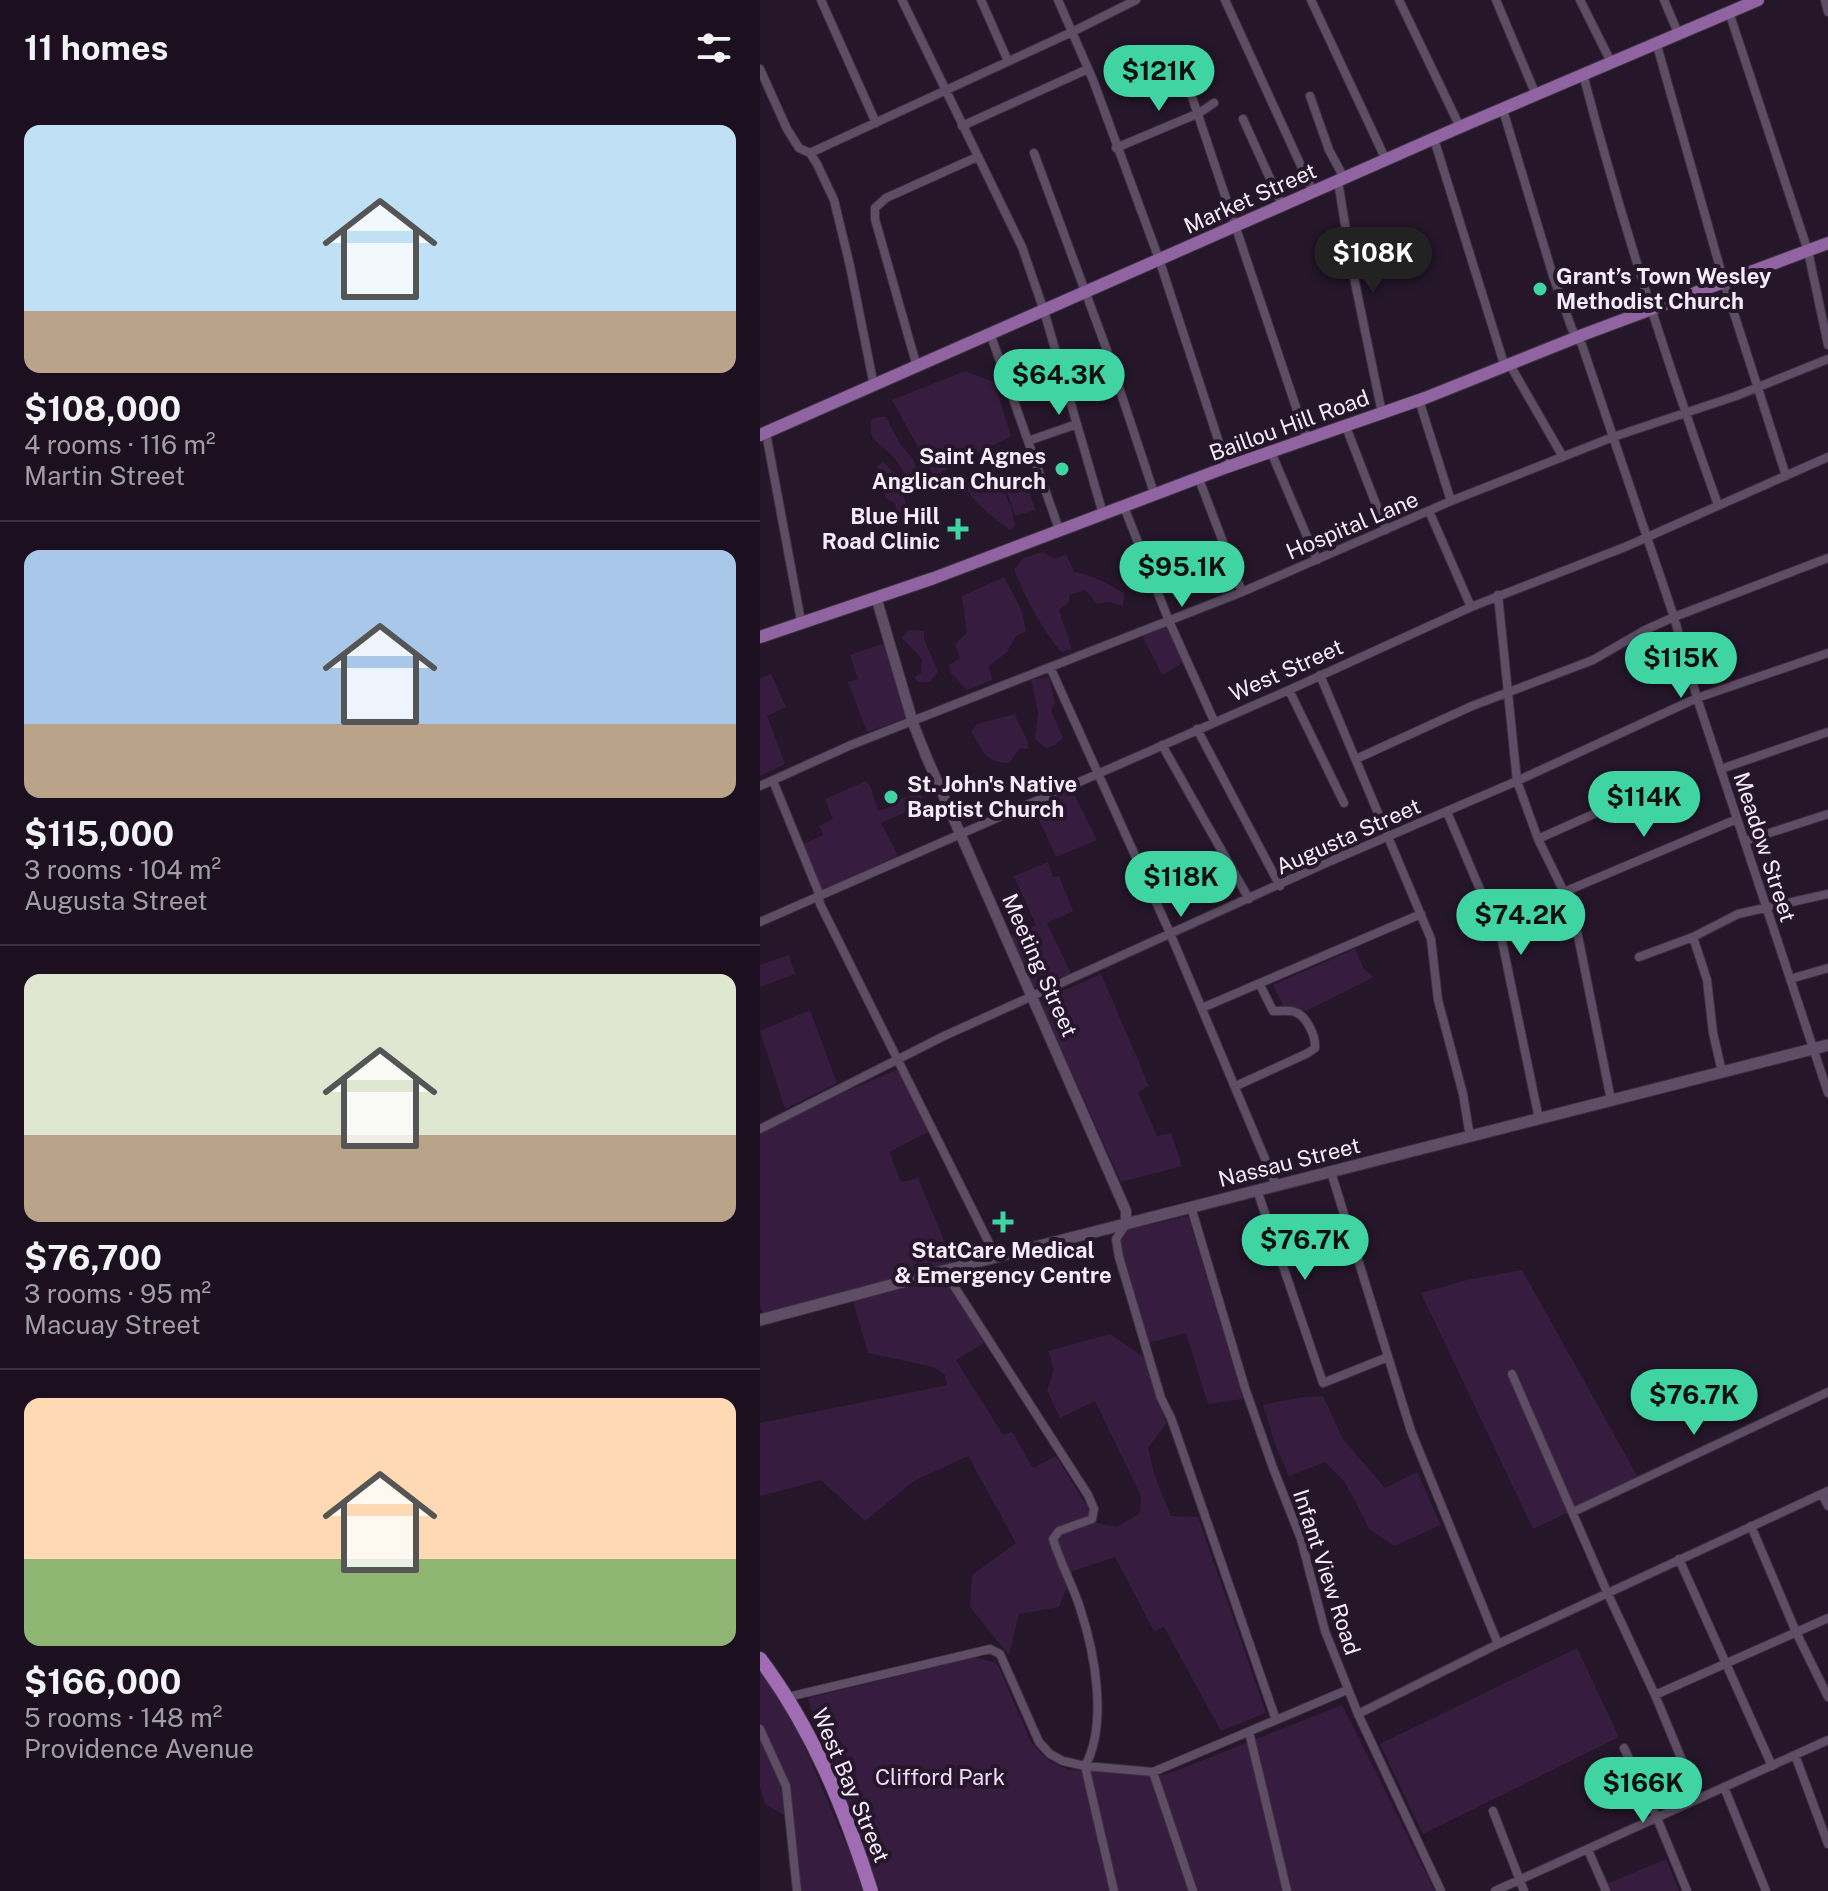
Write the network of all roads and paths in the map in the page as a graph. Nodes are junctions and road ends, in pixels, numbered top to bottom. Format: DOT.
graph roads {
  1 [pos="821,0"];
  2 [pos="902,0"];
  3 [pos="981,0"];
  4 [pos="1058,0"];
  5 [pos="1136,0"];
  6 [pos="1225,0"];
  7 [pos="1311,0"];
  8 [pos="1399,0"];
  9 [pos="1496,0"];
  10 [pos="1580,0"];
  11 [pos="1664,0"];
  12 [pos="1825,0"];
  13 [pos="1752,1"];
  14 [pos="1729,12"];
  15 [pos="1828,12"];
  16 [pos="1072,32"];
  17 [pos="1678,33"];
  18 [pos="1656,42"];
  19 [pos="1008,61"];
  20 [pos="1611,62"];
  21 [pos="1182,67"];
  22 [pos="760,69"];
  23 [pos="1088,69"];
  24 [pos="1583,74"];
  25 [pos="947,90"];
  26 [pos="1536,95"];
  27 [pos="1310,96"];
  28 [pos="1214,103"];
  29 [pos="1503,110"];
  30 [pos="1199,113"];
  31 [pos="1243,119"];
  32 [pos="876,123"];
  33 [pos="962,126"];
  34 [pos="1460,127"];
  35 [pos="1434,139"];
  36 [pos="1116,148"];
  37 [pos="810,153"];
  38 [pos="1034,153"];
  39 [pos="977,157"];
  40 [pos="1386,160"];
  41 [pos="1341,180"];
  42 [pos="1313,192"];
  43 [pos="1282,205"];
  44 [pos="1236,227"];
  45 [pos="1828,243"];
  46 [pos="1808,251"];
  47 [pos="1159,259"];
  48 [pos="1724,282"];
  49 [pos="1086,291"];
  50 [pos="1650,310"];
  51 [pos="1044,311"];
  52 [pos="990,333"];
  53 [pos="1577,337"];
  54 [pos="1828,345"];
  55 [pos="1828,359"];
  56 [pos="1507,366"];
  57 [pos="917,367"];
  58 [pos="874,386"];
  59 [pos="1759,387"];
  60 [pos="1419,400"];
  61 [pos="1382,413"];
  62 [pos="1686,415"];
  63 [pos="1077,424"];
  64 [pos="1346,427"];
  65 [pos="763,434"];
  66 [pos="1613,437"];
  67 [pos="1307,440"];
  68 [pos="1028,441"];
  69 [pos="1271,452"];
  70 [pos="1563,457"];
  71 [pos="1828,457"];
  72 [pos="1227,467"];
  73 [pos="1786,476"];
  74 [pos="1199,479"];
  75 [pos="1155,496"];
  76 [pos="1451,501"];
  77 [pos="1718,505"];
  78 [pos="1124,507"];
  79 [pos="1429,511"];
  80 [pos="1103,514"];
  81 [pos="1386,530"];
  82 [pos="1060,532"];
  83 [pos="1648,537"];
  84 [pos="1828,558"];
  85 [pos="1317,560"];
  86 [pos="1242,592"];
  87 [pos="1498,595"];
  88 [pos="876,597"];
  89 [pos="1471,607"];
  90 [pos="1674,617"];
  91 [pos="801,621"];
  92 [pos="1169,621"];
  93 [pos="760,637"];
  94 [pos="1828,653"];
  95 [pos="1050,667"];
  96 [pos="1320,675"];
  97 [pos="1289,690"];
  98 [pos="1508,692"];
  99 [pos="1697,698"];
  100 [pos="1214,721"];
  101 [pos="913,723"];
  102 [pos="1197,729"];
  103 [pos="1828,732"];
  104 [pos="1162,745"];
  105 [pos="1356,759"];
  106 [pos="1721,769"];
  107 [pos="1096,773"];
  108 [pos="773,781"];
  109 [pos="1517,781"];
  110 [pos="760,786"];
  111 [pos="1627,799"];
  112 [pos="1344,803"];
  113 [pos="1447,812"];
  114 [pos="1828,814"];
  115 [pos="1737,819"];
  116 [pos="960,833"];
  117 [pos="1388,837"];
  118 [pos="1538,839"];
  119 [pos="1745,841"];
  120 [pos="1280,886"];
  121 [pos="1564,892"];
  122 [pos="1828,894"];
  123 [pos="820,897"];
  124 [pos="1249,899"];
  125 [pos="1766,907"];
  126 [pos="1421,914"];
  127 [pos="760,922"];
  128 [pos="1170,933"];
  129 [pos="1693,937"];
  130 [pos="1639,957"];
  131 [pos="1828,968"];
  132 [pos="1790,979"];
  133 [pos="1260,985"];
  134 [pos="1033,996"];
  135 [pos="1202,1008"];
  136 [pos="1828,1045"];
  137 [pos="1814,1049"];
  138 [pos="898,1058"];
  139 [pos="1722,1072"];
  140 [pos="1236,1086"];
  141 [pos="1828,1093"];
  142 [pos="1611,1100"];
  143 [pos="1539,1119"];
  144 [pos="760,1129"];
  145 [pos="1470,1137"];
  146 [pos="1331,1172"];
  147 [pos="1276,1185"];
  148 [pos="1257,1190"];
  149 [pos="1191,1207"];
  150 [pos="1126,1224"];
  151 [pos="996,1257"];
  152 [pos="945,1272"];
  153 [pos="760,1320"];
  154 [pos="1388,1357"];
  155 [pos="1512,1374"];
  156 [pos="1828,1392"];
  157 [pos="1825,1492"];
  158 [pos="1828,1506"];
  159 [pos="1573,1512"];
  160 [pos="1751,1526"];
  161 [pos="1679,1559"];
  162 [pos="1607,1592"];
  163 [pos="1828,1618"];
  164 [pos="1796,1632"];
  165 [pos="1498,1644"];
  166 [pos="760,1659"];
  167 [pos="1726,1664"];
  168 [pos="1347,1690"];
  169 [pos="1655,1695"];
  170 [pos="788,1697"];
  171 [pos="1828,1697"];
  172 [pos="1358,1714"];
  173 [pos="1276,1720"];
  174 [pos="760,1729"];
  175 [pos="1249,1732"];
  176 [pos="1828,1740"];
  177 [pos="1624,1748"];
  178 [pos="1795,1755"];
  179 [pos="1085,1766"];
  180 [pos="1772,1766"];
  181 [pos="1153,1772"];
  182 [pos="1724,1787"];
  183 [pos="1698,1799"];
  184 [pos="1493,1811"];
  185 [pos="1657,1818"];
  186 [pos="1828,1844"];
  187 [pos="1588,1850"];
  188 [pos="1520,1880"];
  189 [pos="797,1891"];
  190 [pos="871,1891"];
  191 [pos="1114,1891"];
  192 [pos="1193,1891"];
  193 [pos="1287,1891"];
  194 [pos="1441,1891"];
  195 [pos="1495,1891"];
  196 [pos="1524,1891"];
  197 [pos="1606,1891"];
  198 [pos="1687,1891"];
  199 [pos="1766,1891"];
  1 -- 32 [label="street"];
  2 -- 25 [label="street"];
  3 -- 19 [label="street"];
  4 -- 16 [label="street"];
  5 -- 16 [label="street"];
  6 -- 42 [label="street"];
  7 -- 40 [label="street"];
  8 -- 34 [label="street"];
  9 -- 26 [label="street"];
  10 -- 20 [label="street"];
  11 -- 17 [label="street"];
  12 -- 15 [label="street"];
  13 -- 14 [label="main road, Market Street"];
  14 -- 17 [label="main road, Market Street"];
  14 -- 46 [label="street"];
  16 -- 19 [label="street"];
  16 -- 23 [label="street"];
  17 -- 18 [label="main road, Market Street"];
  18 -- 20 [label="main road, Market Street"];
  18 -- 48 [label="street"];
  19 -- 25 [label="street"];
  20 -- 24 [label="main road, Market Street"];
  21 -- 30 [label="street"];
  22 -- 37 [label="street"];
  23 -- 33 [label="street"];
  23 -- 36 [label="street"];
  24 -- 26 [label="main road, Market Street"];
  24 -- 50 [label="street"];
  25 -- 32 [label="street"];
  25 -- 33 [label="street"];
  26 -- 29 [label="main road, Market Street"];
  27 -- 41 [label="street"];
  28 -- 30 [label="street"];
  29 -- 34 [label="main road, Market Street"];
  29 -- 53 [label="street, Meadow Street"];
  30 -- 36 [label="street"];
  30 -- 44 [label="street"];
  31 -- 43 [label="street"];
  32 -- 37 [label="street"];
  33 -- 39 [label="street"];
  34 -- 35 [label="main road, Market Street"];
  35 -- 40 [label="main road, Market Street"];
  35 -- 56 [label="street"];
  36 -- 47 [label="street"];
  37 -- 58 [label="street"];
  38 -- 49 [label="street"];
  39 -- 51 [label="street"];
  39 -- 57 [label="street"];
  40 -- 41 [label="main road, Market Street"];
  41 -- 42 [label="main road, Market Street"];
  41 -- 61 [label="street"];
  42 -- 43 [label="main road, Market Street"];
  43 -- 44 [label="main road, Market Street"];
  44 -- 47 [label="main road, Market Street"];
  44 -- 67 [label="street"];
  45 -- 46 [label="main road, Baillou Hill Road"];
  46 -- 48 [label="main road, Baillou Hill Road"];
  46 -- 54 [label="street"];
  47 -- 49 [label="main road, Market Street"];
  47 -- 72 [label="street"];
  48 -- 50 [label="main road, Baillou Hill Road"];
  48 -- 59 [label="street"];
  49 -- 51 [label="main road, Market Street"];
  49 -- 75 [label="street"];
  50 -- 53 [label="main road, Baillou Hill Road"];
  50 -- 62 [label="street"];
  51 -- 52 [label="main road, Market Street"];
  51 -- 63 [label="street"];
  52 -- 57 [label="main road, Market Street"];
  52 -- 68 [label="street"];
  53 -- 56 [label="main road, Baillou Hill Road"];
  53 -- 66 [label="street, Meadow Street"];
  55 -- 59 [label="street, Hospital Lane"];
  56 -- 60 [label="main road, Baillou Hill Road"];
  56 -- 70 [label="street"];
  57 -- 58 [label="main road, Market Street"];
  58 -- 65 [label="main road, Market Street"];
  59 -- 62 [label="street, Hospital Lane"];
  59 -- 73 [label="street"];
  60 -- 61 [label="main road, Baillou Hill Road"];
  60 -- 76 [label="street"];
  61 -- 64 [label="main road, Baillou Hill Road"];
  62 -- 66 [label="street, Hospital Lane"];
  62 -- 77 [label="street"];
  63 -- 68 [label="street"];
  63 -- 80 [label="street"];
  64 -- 67 [label="main road, Baillou Hill Road"];
  64 -- 81 [label="street"];
  65 -- 91 [label="street"];
  66 -- 70 [label="street, Hospital Lane"];
  66 -- 83 [label="street, Meadow Street"];
  67 -- 69 [label="main road, Baillou Hill Road"];
  68 -- 82 [label="street"];
  69 -- 72 [label="main road, Baillou Hill Road"];
  69 -- 85 [label="street"];
  70 -- 76 [label="street, Hospital Lane"];
  71 -- 73 [label="street, West Street"];
  72 -- 74 [label="main road, Baillou Hill Road"];
  73 -- 77 [label="street, West Street"];
  74 -- 75 [label="main road, Baillou Hill Road"];
  74 -- 86 [label="street"];
  75 -- 78 [label="main road, Baillou Hill Road"];
  76 -- 79 [label="street, Hospital Lane"];
  77 -- 83 [label="street, West Street"];
  78 -- 80 [label="main road, Baillou Hill Road"];
  78 -- 92 [label="street"];
  79 -- 81 [label="street, Hospital Lane"];
  79 -- 89 [label="street"];
  80 -- 82 [label="main road, Baillou Hill Road"];
  81 -- 85 [label="street, Hospital Lane"];
  82 -- 88 [label="main road, Baillou Hill Road"];
  83 -- 87 [label="street, West Street"];
  83 -- 90 [label="street, Meadow Street"];
  84 -- 90 [label="street"];
  85 -- 86 [label="street, Hospital Lane"];
  86 -- 92 [label="street, Hospital Lane"];
  87 -- 89 [label="street, West Street"];
  87 -- 98 [label="street"];
  88 -- 91 [label="main road, Baillou Hill Road"];
  88 -- 101 [label="street, Meeting Street"];
  89 -- 96 [label="street, West Street"];
  90 -- 98 [label="street"];
  90 -- 99 [label="street, Meadow Street"];
  91 -- 93 [label="main road, Baillou Hill Road"];
  92 -- 95 [label="street, Hospital Lane"];
  92 -- 100 [label="street"];
  94 -- 99 [label="street, Augusta Street"];
  95 -- 101 [label="street, Hospital Lane"];
  95 -- 107 [label="street"];
  96 -- 97 [label="street, West Street"];
  96 -- 105 [label="street"];
  97 -- 100 [label="street, West Street"];
  97 -- 112 [label="street"];
  98 -- 105 [label="street"];
  98 -- 109 [label="street"];
  99 -- 106 [label="street, Meadow Street"];
  99 -- 109 [label="street, Augusta Street"];
  100 -- 102 [label="street, West Street"];
  101 -- 108 [label="street, Hospital Lane"];
  101 -- 116 [label="street, Meeting Street"];
  102 -- 104 [label="street, West Street"];
  102 -- 120 [label="street"];
  103 -- 106 [label="street"];
  104 -- 107 [label="street, West Street"];
  104 -- 124 [label="street"];
  105 -- 117 [label="street"];
  106 -- 115 [label="street, Meadow Street"];
  107 -- 116 [label="street, West Street"];
  107 -- 128 [label="street"];
  108 -- 110 [label="street, Hospital Lane"];
  108 -- 123 [label="street"];
  109 -- 113 [label="street, Augusta Street"];
  109 -- 118 [label="street"];
  111 -- 118 [label="street"];
  113 -- 117 [label="street, Augusta Street"];
  113 -- 143 [label="street"];
  114 -- 119 [label="street"];
  115 -- 119 [label="street, Meadow Street"];
  115 -- 121 [label="street"];
  116 -- 123 [label="street, West Street"];
  116 -- 134 [label="street, Meeting Street"];
  117 -- 120 [label="street, Augusta Street"];
  117 -- 126 [label="street"];
  118 -- 121 [label="street"];
  119 -- 125 [label="street, Meadow Street"];
  120 -- 124 [label="street, Augusta Street"];
  121 -- 142 [label="street"];
  122 -- 125 [label="street"];
  123 -- 127 [label="street, West Street"];
  123 -- 138 [label="street"];
  124 -- 128 [label="street, Augusta Street"];
  125 -- 129 [label="street"];
  125 -- 132 [label="street, Meadow Street"];
  126 -- 133 [label="street"];
  126 -- 145 [label="street"];
  128 -- 134 [label="street, Augusta Street"];
  128 -- 135 [label="street"];
  129 -- 130 [label="street"];
  129 -- 139 [label="street"];
  131 -- 132 [label="street"];
  132 -- 137 [label="street, Meadow Street"];
  133 -- 135 [label="street"];
  133 -- 140 [label="street"];
  134 -- 138 [label="street, Augusta Street"];
  134 -- 150 [label="street, Meeting Street"];
  135 -- 140 [label="street"];
  136 -- 137 [label="main road, Nassau Street"];
  137 -- 139 [label="main road, Nassau Street"];
  137 -- 141 [label="street, Meadow Street"];
  138 -- 144 [label="street, Augusta Street"];
  138 -- 151 [label="street"];
  139 -- 142 [label="main road, Nassau Street"];
  140 -- 147 [label="street"];
  142 -- 143 [label="main road, Nassau Street"];
  143 -- 145 [label="main road, Nassau Street"];
  145 -- 146 [label="main road, Nassau Street"];
  146 -- 147 [label="main road, Nassau Street"];
  146 -- 154 [label="street"];
  147 -- 148 [label="main road, Nassau Street"];
  148 -- 149 [label="main road, Nassau Street"];
  148 -- 154 [label="street"];
  149 -- 150 [label="main road, Nassau Street"];
  149 -- 168 [label="street, Infant View Road"];
  150 -- 151 [label="main road, Nassau Street"];
  150 -- 173 [label="street"];
  151 -- 152 [label="main road, Nassau Street"];
  152 -- 153 [label="main road, Nassau Street"];
  152 -- 179 [label="street"];
  154 -- 165 [label="street"];
  155 -- 159 [label="street"];
  156 -- 159 [label="street"];
  157 -- 158 [label="street"];
  157 -- 160 [label="street"];
  159 -- 162 [label="street"];
  160 -- 161 [label="street"];
  160 -- 164 [label="street"];
  161 -- 162 [label="street"];
  161 -- 167 [label="street"];
  162 -- 165 [label="street"];
  162 -- 169 [label="street"];
  163 -- 164 [label="street"];
  164 -- 167 [label="street"];
  164 -- 171 [label="street"];
  165 -- 172 [label="street"];
  166 -- 170 [label="highway, West Bay Street"];
  167 -- 169 [label="street"];
  167 -- 180 [label="street"];
  168 -- 172 [label="street, Infant View Road"];
  168 -- 173 [label="street"];
  169 -- 183 [label="street"];
  170 -- 179 [label="street"];
  170 -- 190 [label="highway, West Bay Street"];
  172 -- 194 [label="street, Infant View Road"];
  173 -- 175 [label="street"];
  174 -- 189 [label="street"];
  175 -- 181 [label="street"];
  175 -- 193 [label="street"];
  176 -- 178 [label="street"];
  177 -- 185 [label="street"];
  178 -- 180 [label="street"];
  178 -- 186 [label="street"];
  179 -- 181 [label="street"];
  179 -- 191 [label="street"];
  180 -- 182 [label="street"];
  181 -- 192 [label="street"];
  182 -- 183 [label="street"];
  182 -- 199 [label="street"];
  183 -- 185 [label="street"];
  184 -- 188 [label="street"];
  185 -- 187 [label="street"];
  185 -- 198 [label="street"];
  187 -- 188 [label="street"];
  187 -- 197 [label="street"];
  188 -- 195 [label="street"];
  188 -- 196 [label="street"];
}
